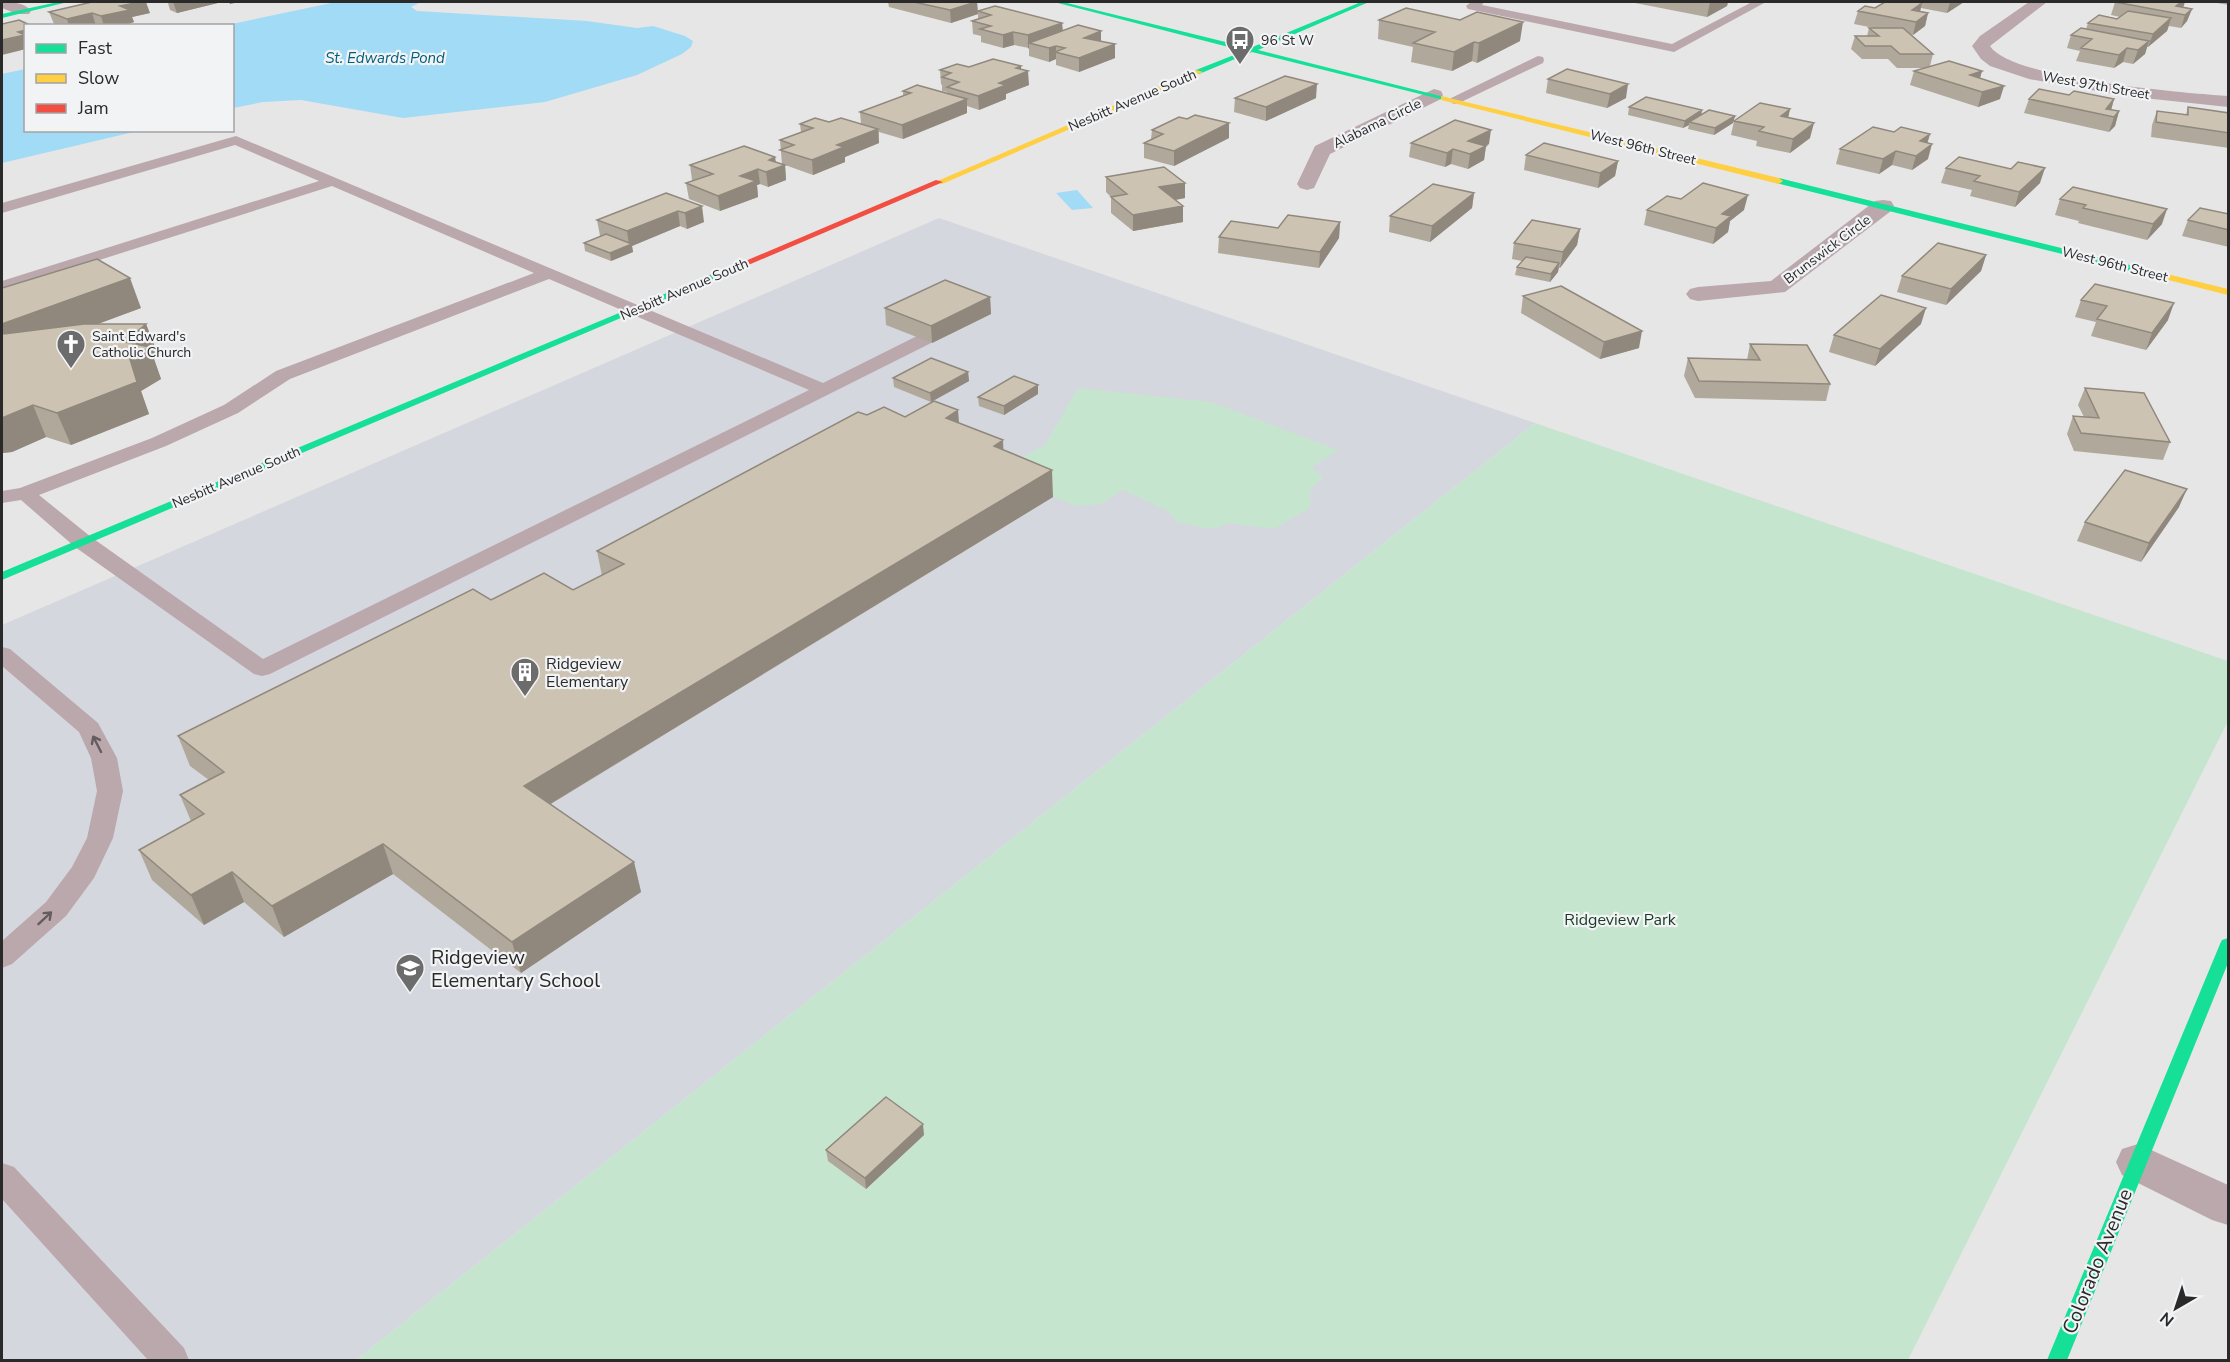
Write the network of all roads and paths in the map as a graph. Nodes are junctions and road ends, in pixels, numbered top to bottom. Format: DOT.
graph roads {
  1 [pos="2,2"];
  2 [pos="65,2"];
  3 [pos="1058,2"];
  4 [pos="1366,2"];
  5 [pos="1478,2"];
  6 [pos="1761,2"];
  7 [pos="2039,2"];
  8 [pos="23,11"];
  9 [pos="2,16"];
  10 [pos="1252,50"];
  11 [pos="1538,60"];
  12 [pos="1434,95"];
  13 [pos="1454,100"];
  14 [pos="2229,102"];
  15 [pos="333,181"];
  16 [pos="1307,184"];
  17 [pos="1883,206"];
  18 [pos="2,208"];
  19 [pos="549,273"];
  20 [pos="2,286"];
  21 [pos="2229,292"];
  22 [pos="1698,294"];
  23 [pos="635,309"];
  24 [pos="972,316"];
  25 [pos="824,390"];
  26 [pos="25,493"];
  27 [pos="2,497"];
  28 [pos="83,542"];
  29 [pos="2,576"];
  30 [pos="2,654"];
  31 [pos="2229,944"];
  32 [pos="2,957"];
  33 [pos="2138,1162"];
  34 [pos="2,1177"];
  35 [pos="2229,1206"];
  36 [pos="171,1360"];
  37 [pos="2057,1360"];
  1 -- 8 [label="street"];
  2 -- 8 [label="street"];
  3 -- 10 [label="street, West 96th Street"];
  4 -- 10 [label="street, Nesbitt Avenue South"];
  5 -- 6 [label="lane"];
  7 -- 14 [label="street, West 97th Street"];
  8 -- 9 [label="street"];
  10 -- 12 [label="street, West 96th Street"];
  10 -- 23 [label="street, Nesbitt Avenue South"];
  11 -- 13 [label="lane"];
  12 -- 13 [label="street, West 96th Street"];
  12 -- 16 [label="street, Alabama Circle"];
  13 -- 17 [label="street, West 96th Street"];
  15 -- 18 [label="lane"];
  15 -- 19 [label="lane"];
  15 -- 20 [label="lane"];
  17 -- 21 [label="street, West 96th Street"];
  17 -- 22 [label="street, Brunswick Circle"];
  19 -- 23 [label="lane"];
  19 -- 26 [label="lane"];
  23 -- 25 [label="lane"];
  23 -- 28 [label="street, Nesbitt Avenue South"];
  24 -- 25 [label="lane"];
  25 -- 28 [label="lane"];
  26 -- 27 [label="lane"];
  26 -- 28 [label="lane"];
  28 -- 29 [label="street, Nesbitt Avenue South"];
  32 -- 30 [label="lane, one-way"];
  31 -- 33 [label="street, Colorado Avenue"];
  33 -- 35 [label="street"];
  33 -- 37 [label="street, Colorado Avenue"];
  34 -- 36 [label="lane"];
}
